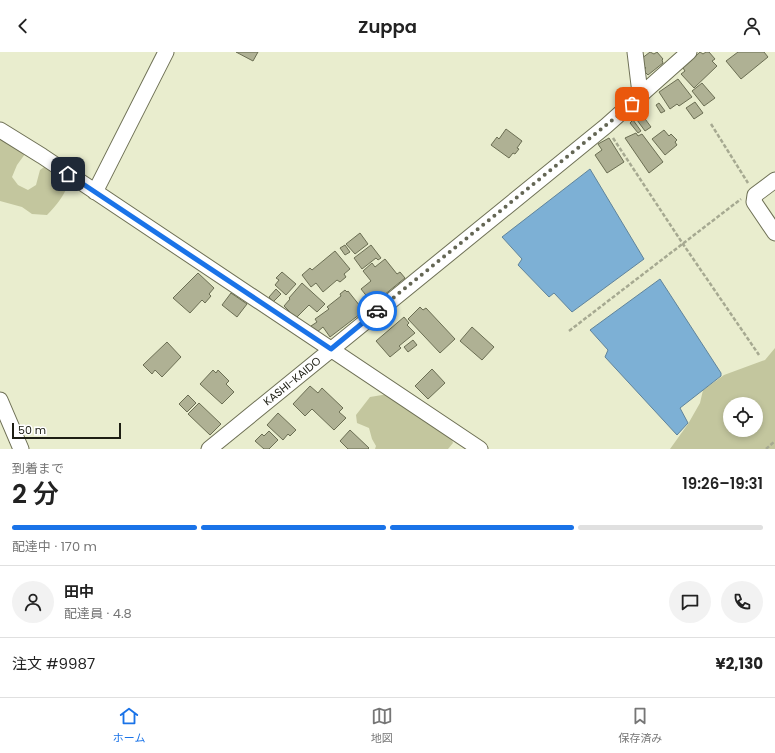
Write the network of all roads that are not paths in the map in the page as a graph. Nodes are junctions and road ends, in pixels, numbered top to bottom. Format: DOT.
graph roads {
  1 [pos="166,52"];
  2 [pos="635,52"];
  3 [pos="689,52"];
  4 [pos="642,94"];
  5 [pos="0,130"];
  6 [pos="775,180"];
  7 [pos="95,192"];
  8 [pos="775,233"];
  9 [pos="331,349"];
  10 [pos="0,400"];
  11 [pos="21,449"];
  12 [pos="209,449"];
  13 [pos="480,449"];
  1 -- 7 [label="street"];
  2 -- 4 [label="street"];
  3 -- 4 [label="street, KASHI-KAIDO"];
  4 -- 9 [label="street, KASHI-KAIDO"];
  5 -- 7 [label="street"];
  6 -- 8 [label="street"];
  7 -- 9 [label="street"];
  9 -- 12 [label="street, KASHI-KAIDO"];
  9 -- 13 [label="street"];
  10 -- 11 [label="street"];
}
